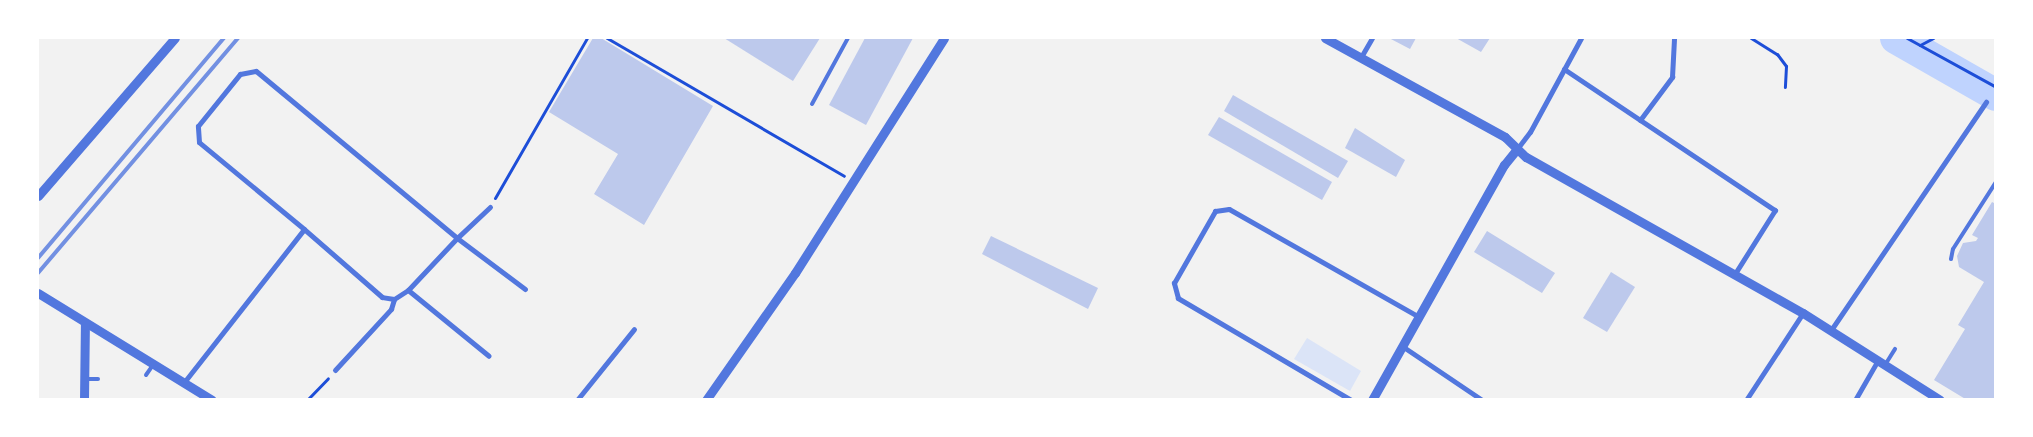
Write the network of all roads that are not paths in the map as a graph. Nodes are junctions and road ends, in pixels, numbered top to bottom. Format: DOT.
graph roads {
  1 [pos="175,38"];
  2 [pos="848,38"];
  3 [pos="944,38"];
  4 [pos="1325,38"];
  5 [pos="1372,38"];
  6 [pos="1581,38"];
  7 [pos="1674,38"];
  8 [pos="1361,57"];
  9 [pos="1564,69"];
  10 [pos="1986,102"];
  11 [pos="812,104"];
  12 [pos="1640,120"];
  13 [pos="1517,149"];
  14 [pos="1996,182"];
  15 [pos="38,196"];
  16 [pos="490,207"];
  17 [pos="304,229"];
  18 [pos="457,238"];
  19 [pos="1951,259"];
  20 [pos="1734,275"];
  21 [pos="525,289"];
  22 [pos="408,290"];
  23 [pos="38,293"];
  24 [pos="394,299"];
  25 [pos="1803,313"];
  26 [pos="1419,316"];
  27 [pos="85,323"];
  28 [pos="634,329"];
  29 [pos="1831,330"];
  30 [pos="1402,346"];
  31 [pos="1896,349"];
  32 [pos="488,356"];
  33 [pos="1882,362"];
  34 [pos="154,363"];
  35 [pos="335,370"];
  36 [pos="146,375"];
  37 [pos="84,379"];
  38 [pos="98,379"];
  39 [pos="185,381"];
  40 [pos="84,400"];
  41 [pos="212,400"];
  42 [pos="577,400"];
  43 [pos="706,400"];
  44 [pos="1351,400"];
  45 [pos="1372,400"];
  46 [pos="1482,400"];
  47 [pos="1746,400"];
  48 [pos="1855,400"];
  49 [pos="1940,400"];
  1 -- 15 [label="street"];
  2 -- 11 [label="lane"];
  3 -- 43 [label="street"];
  4 -- 8 [label="street"];
  5 -- 8 [label="street"];
  6 -- 9 [label="street"];
  7 -- 12 [label="street"];
  8 -- 13 [label="street"];
  9 -- 12 [label="street"];
  9 -- 13 [label="street"];
  10 -- 29 [label="street"];
  12 -- 20 [label="street"];
  13 -- 20 [label="street"];
  13 -- 26 [label="street"];
  14 -- 19 [label="lane"];
  16 -- 18 [label="street"];
  17 -- 18 [label="street"];
  17 -- 24 [label="street"];
  17 -- 39 [label="street"];
  18 -- 21 [label="street"];
  18 -- 22 [label="street"];
  20 -- 25 [label="street"];
  22 -- 24 [label="street"];
  22 -- 32 [label="street"];
  23 -- 27 [label="street"];
  24 -- 35 [label="street"];
  25 -- 29 [label="street"];
  25 -- 47 [label="street"];
  26 -- 30 [label="street"];
  26 -- 44 [label="street"];
  27 -- 34 [label="street"];
  27 -- 37 [label="street"];
  28 -- 42 [label="street"];
  29 -- 33 [label="street"];
  30 -- 45 [label="street"];
  30 -- 46 [label="street"];
  31 -- 33 [label="lane"];
  33 -- 48 [label="street"];
  33 -- 49 [label="street"];
  34 -- 36 [label="lane"];
  34 -- 39 [label="street"];
  37 -- 38 [label="lane"];
  37 -- 40 [label="street"];
  39 -- 41 [label="street"];
}
